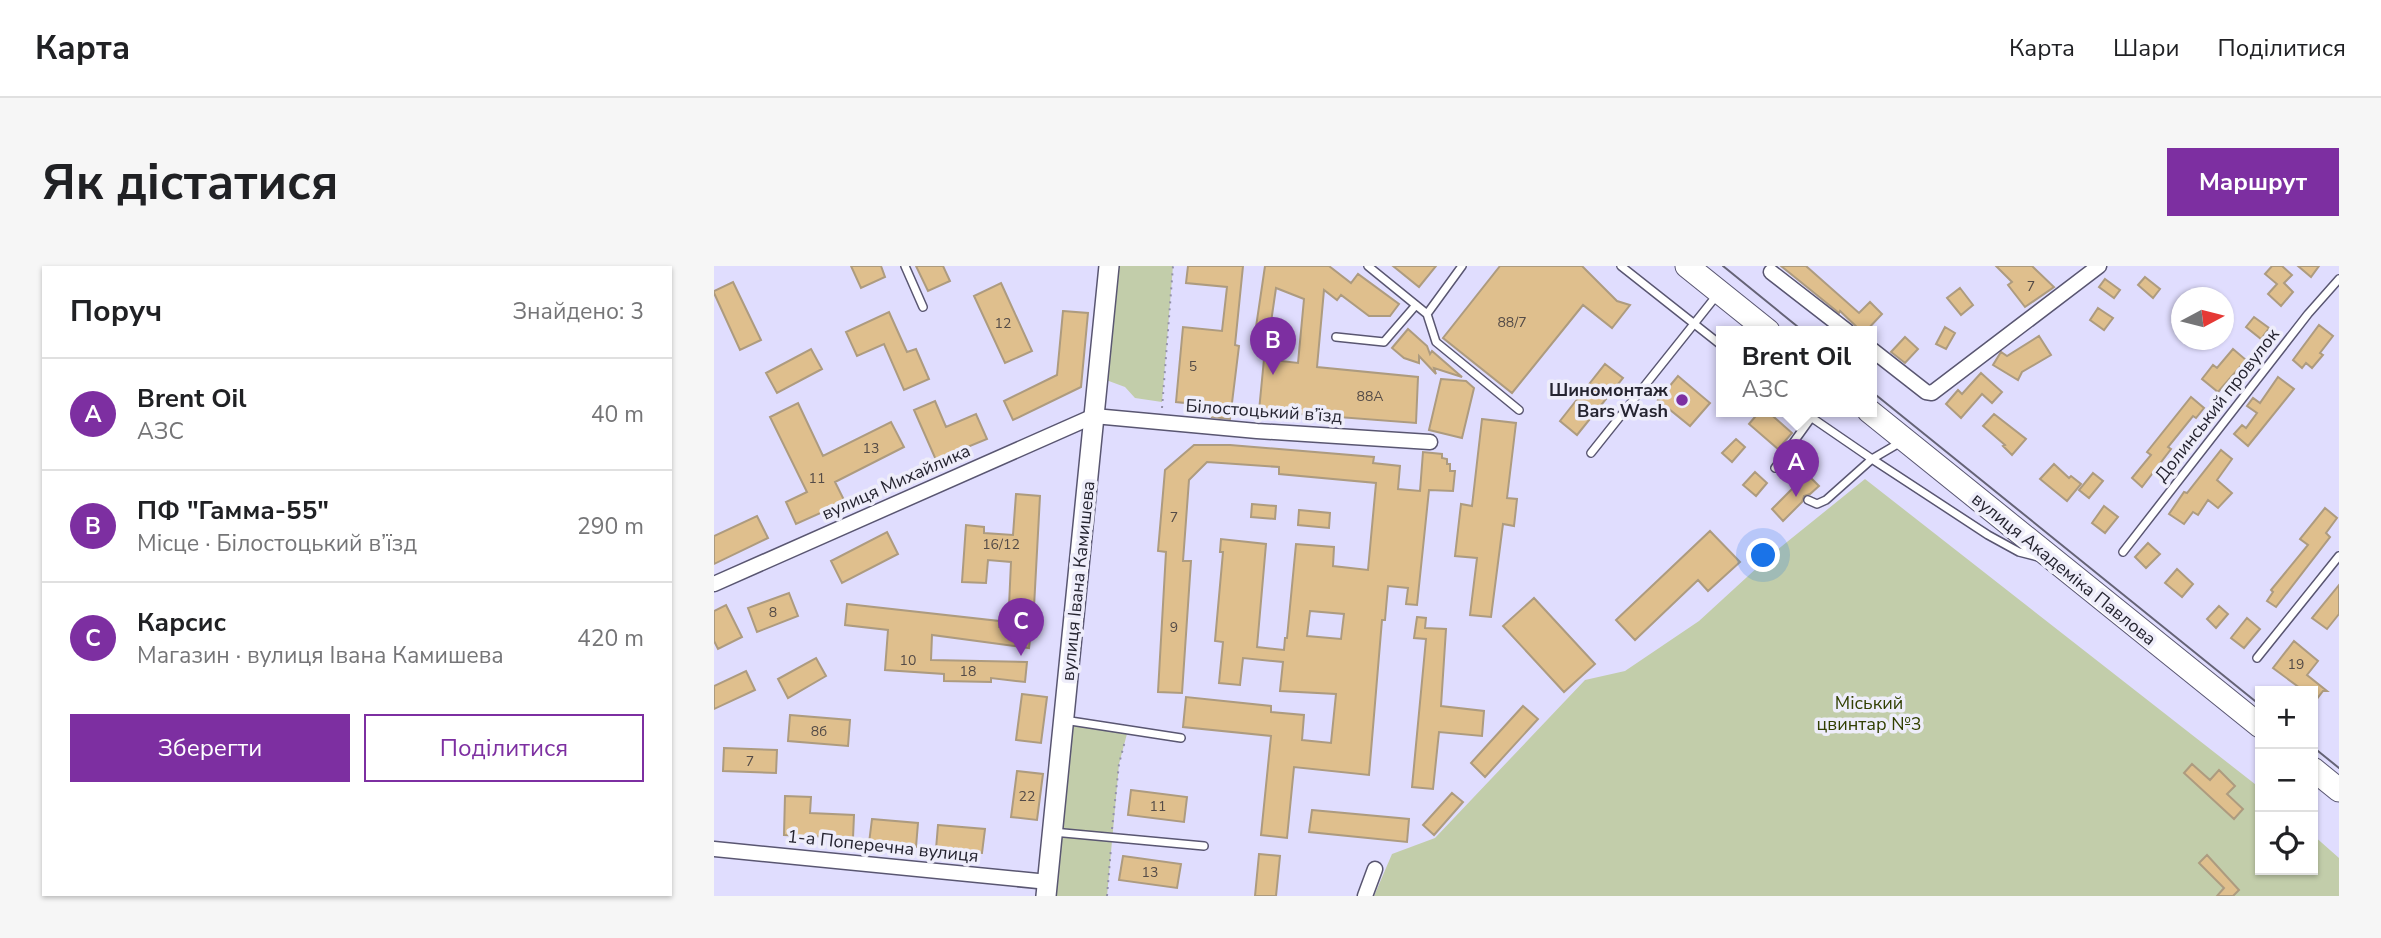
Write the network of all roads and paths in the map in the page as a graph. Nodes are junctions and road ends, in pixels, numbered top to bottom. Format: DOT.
graph roads {
  1 [pos="905,266"];
  2 [pos="1109,266"];
  3 [pos="1173,266"];
  4 [pos="1368,266"];
  5 [pos="1462,266"];
  6 [pos="1621,266"];
  7 [pos="1687,266"];
  8 [pos="2099,266"];
  9 [pos="1771,272"];
  10 [pos="2339,279"];
  11 [pos="1719,292"];
  12 [pos="1416,305"];
  13 [pos="923,306"];
  14 [pos="1427,314"];
  15 [pos="1694,324"];
  16 [pos="1762,326"];
  17 [pos="1841,326"];
  18 [pos="1336,337"];
  19 [pos="1716,341"];
  20 [pos="1877,354"];
  21 [pos="1519,410"];
  22 [pos="1094,416"];
  23 [pos="1811,417"];
  24 [pos="1817,417"];
  25 [pos="1876,417"];
  26 [pos="1162,422"];
  27 [pos="1903,440"];
  28 [pos="1430,442"];
  29 [pos="1591,453"];
  30 [pos="1871,459"];
  31 [pos="1775,468"];
  32 [pos="1808,500"];
  33 [pos="2123,552"];
  34 [pos="2339,556"];
  35 [pos="2055,561"];
  36 [pos="714,584"];
  37 [pos="2257,658"];
  38 [pos="1064,720"];
  39 [pos="2255,722"];
  40 [pos="1128,730"];
  41 [pos="1181,738"];
  42 [pos="2318,773"];
  43 [pos="2339,790"];
  44 [pos="1053,832"];
  45 [pos="1111,837"];
  46 [pos="1204,846"];
  47 [pos="714,849"];
  48 [pos="1375,869"];
  49 [pos="1047,889"];
  50 [pos="1107,896"];
  51 [pos="1364,896"];
  1 -- 13 [label="lane"];
  2 -- 22 [label="street, вулиця Івана Камишева"];
  3 -- 26 [label="path"];
  4 -- 12 [label="lane"];
  5 -- 14 [label="lane"];
  6 -- 15 [label="lane"];
  7 -- 11 [label="main road"];
  8 -- 20 [label="street"];
  9 -- 17 [label="street"];
  10 -- 33 [label="lane, Долинський провулок"];
  11 -- 15 [label="lane"];
  11 -- 16 [label="main road"];
  12 -- 14 [label="lane"];
  12 -- 18 [label="lane"];
  14 -- 21 [label="lane"];
  15 -- 19 [label="lane"];
  15 -- 29 [label="lane"];
  22 -- 26 [label="street, Білостоцький в’їзд"];
  22 -- 36 [label="street, вулиця Михайлика"];
  22 -- 38 [label="street, вулиця Івана Камишева"];
  23 -- 31 [label="lane"];
  24 -- 30 [label="lane"];
  25 -- 27 [label="main road, вулиця Академіка Павлова"];
  26 -- 28 [label="street, Білостоцький в’їзд"];
  27 -- 30 [label="lane"];
  27 -- 35 [label="main road, вулиця Академіка Павлова"];
  30 -- 32 [label="lane"];
  30 -- 35 [label="lane"];
  34 -- 37 [label="lane"];
  35 -- 39 [label="main road, вулиця Академіка Павлова"];
  38 -- 40 [label="lane"];
  38 -- 44 [label="street, вулиця Івана Камишева"];
  40 -- 41 [label="lane"];
  40 -- 45 [label="path"];
  42 -- 43 [label="main road"];
  44 -- 45 [label="lane"];
  44 -- 49 [label="street, вулиця Івана Камишева"];
  45 -- 46 [label="lane"];
  45 -- 50 [label="path"];
  47 -- 49 [label="street, 1-а Поперечна вулиця"];
  48 -- 51 [label="street"];
}
